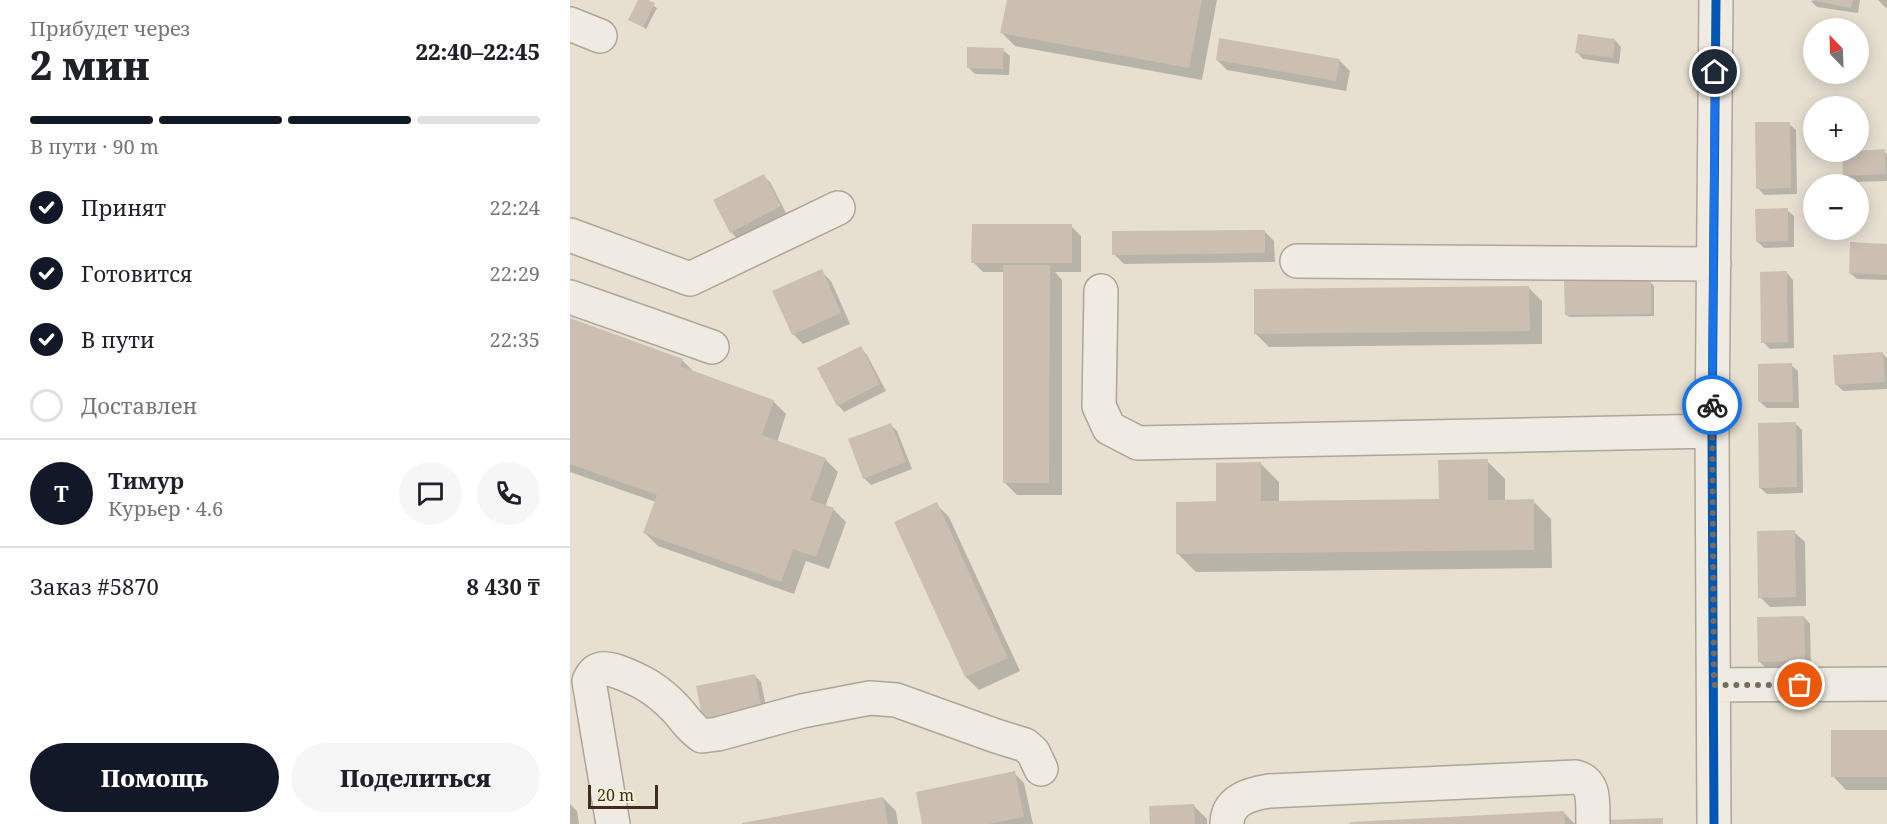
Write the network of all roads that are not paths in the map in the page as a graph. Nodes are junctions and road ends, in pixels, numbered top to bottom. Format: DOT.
graph roads {
  1 [pos="1716,0"];
  2 [pos="570,24"];
  3 [pos="600,36"];
  4 [pos="838,208"];
  5 [pos="570,235"];
  6 [pos="1297,261"];
  7 [pos="1714,264"];
  8 [pos="1101,291"];
  9 [pos="570,297"];
  10 [pos="712,347"];
  11 [pos="1712,431"];
  12 [pos="1887,684"];
  13 [pos="1714,685"];
  14 [pos="1041,769"];
  15 [pos="613,824"];
  16 [pos="1227,824"];
  17 [pos="1593,824"];
  18 [pos="1714,824"];
  1 -- 7 [label="street"];
  2 -- 3 [label="street"];
  4 -- 5 [label="street"];
  6 -- 7 [label="street"];
  7 -- 11 [label="street"];
  8 -- 11 [label="street"];
  9 -- 10 [label="street"];
  11 -- 13 [label="street"];
  12 -- 13 [label="street"];
  13 -- 18 [label="street"];
  14 -- 15 [label="street"];
  16 -- 17 [label="street"];
}
